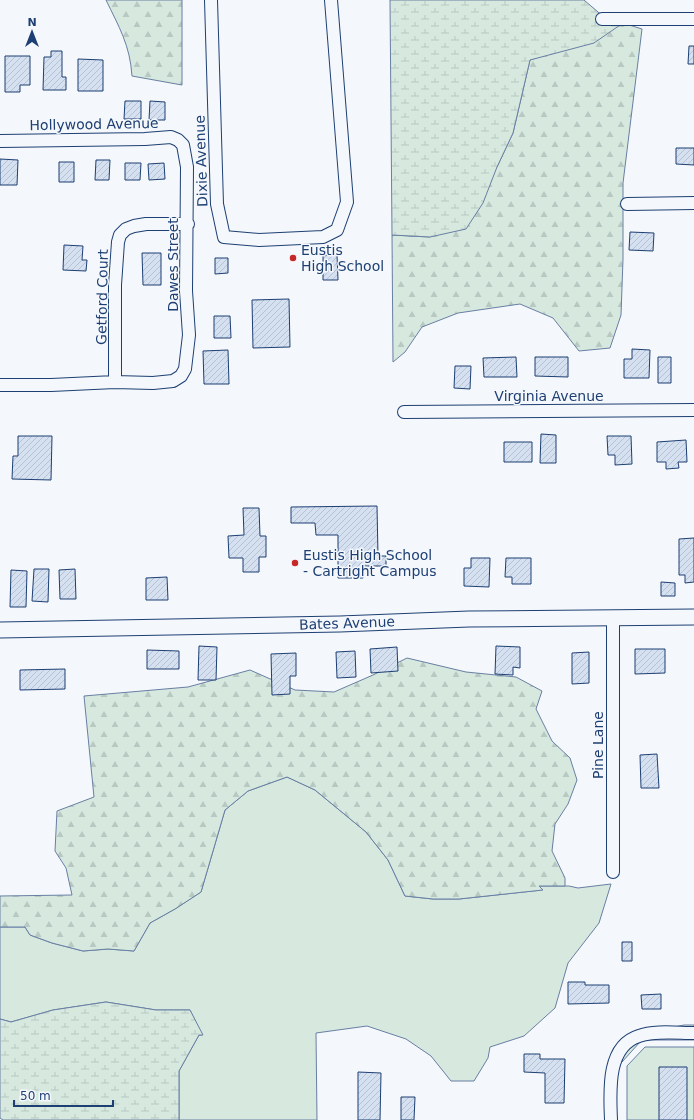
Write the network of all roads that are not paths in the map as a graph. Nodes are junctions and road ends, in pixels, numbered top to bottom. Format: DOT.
graph roads {
  1 [pos="211,0"];
  2 [pos="331,0"];
  3 [pos="602,19"];
  4 [pos="694,19"];
  5 [pos="0,141"];
  6 [pos="184,148"];
  7 [pos="694,203"];
  8 [pos="627,204"];
  9 [pos="188,224"];
  10 [pos="115,382"];
  11 [pos="0,385"];
  12 [pos="694,410"];
  13 [pos="404,412"];
  14 [pos="694,617"];
  15 [pos="613,618"];
  16 [pos="0,630"];
  17 [pos="613,872"];
  18 [pos="694,1033"];
  19 [pos="611,1120"];
  1 -- 2 [label="street, Dixie Avenue"];
  3 -- 4 [label="street"];
  5 -- 6 [label="street, Hollywood Avenue"];
  6 -- 9 [label="street, Dawes Street"];
  7 -- 8 [label="street"];
  9 -- 10 [label="street, Getford Court"];
  9 -- 10 [label="street, Dawes Street"];
  10 -- 11 [label="street"];
  12 -- 13 [label="street, Virginia Avenue"];
  14 -- 15 [label="street, Bates Avenue"];
  15 -- 16 [label="street, Bates Avenue"];
  15 -- 17 [label="street, Pine Lane"];
  18 -- 19 [label="street"];
}
